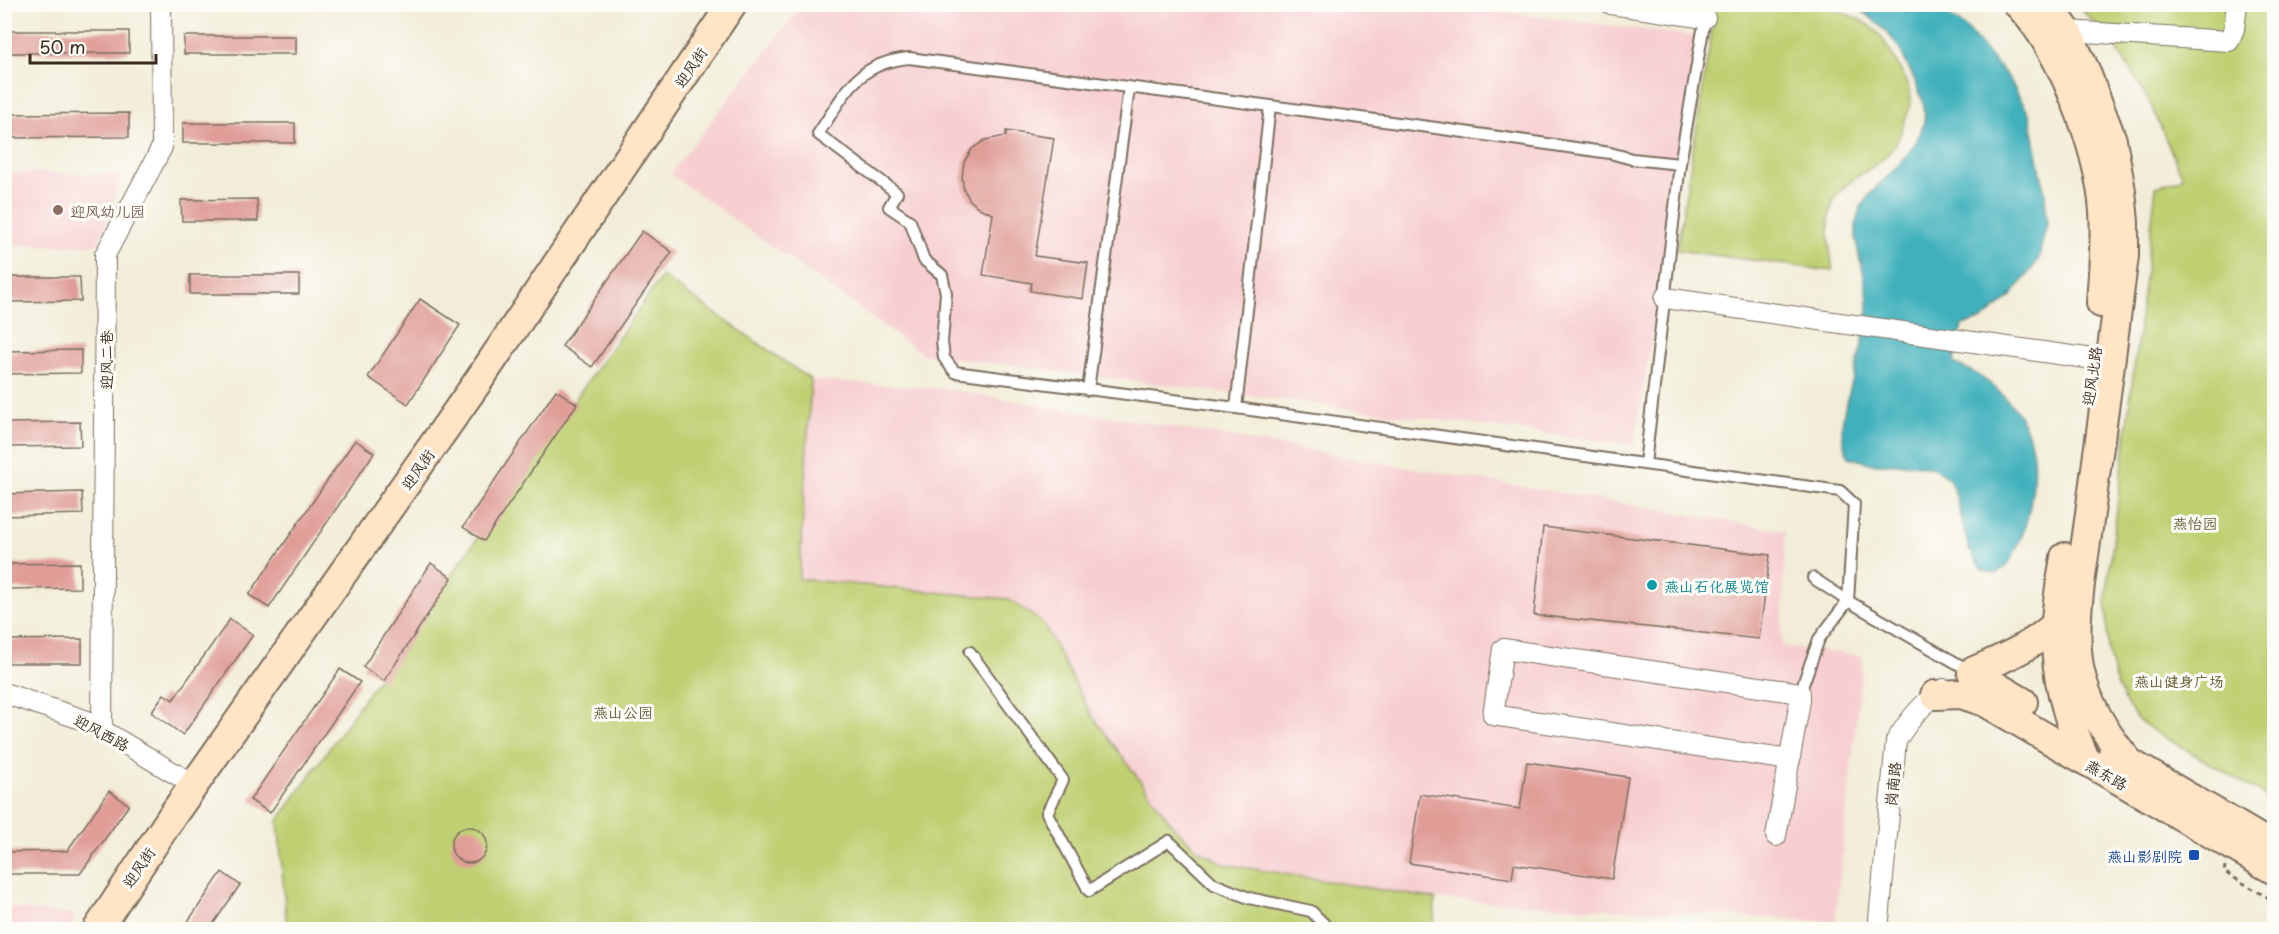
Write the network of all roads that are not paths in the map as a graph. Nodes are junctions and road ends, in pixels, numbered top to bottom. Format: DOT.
graph roads {
  1 [pos="161,4"];
  2 [pos="732,4"];
  3 [pos="1611,4"];
  4 [pos="2018,4"];
  5 [pos="2047,4"];
  6 [pos="2236,4"];
  7 [pos="1705,18"];
  8 [pos="2067,31"];
  9 [pos="1129,88"];
  10 [pos="1270,106"];
  11 [pos="1680,164"];
  12 [pos="1665,298"];
  13 [pos="2093,359"];
  14 [pos="1088,390"];
  15 [pos="1236,408"];
  16 [pos="1645,464"];
  17 [pos="1813,578"];
  18 [pos="2071,584"];
  19 [pos="1848,601"];
  20 [pos="2056,625"];
  21 [pos="970,652"];
  22 [pos="1972,672"];
  23 [pos="4,693"];
  24 [pos="1800,693"];
  25 [pos="1935,695"];
  26 [pos="2072,729"];
  27 [pos="102,730"];
  28 [pos="1790,760"];
  29 [pos="2086,761"];
  30 [pos="2129,762"];
  31 [pos="194,785"];
  32 [pos="1776,836"];
  33 [pos="2274,847"];
  34 [pos="2274,870"];
  35 [pos="97,930"];
  36 [pos="1330,930"];
  37 [pos="1878,930"];
  1 -- 27 [label="street, 迎风二巷"];
  2 -- 31 [label="street, 迎风街"];
  3 -- 7 [label="street"];
  4 -- 13 [label="street, 迎风北路"];
  5 -- 8 [label="street"];
  6 -- 8 [label="street"];
  7 -- 11 [label="lane"];
  8 -- 18 [label="street"];
  9 -- 10 [label="lane"];
  9 -- 14 [label="lane"];
  9 -- 14 [label="lane"];
  10 -- 11 [label="lane"];
  10 -- 15 [label="lane"];
  11 -- 12 [label="lane"];
  12 -- 13 [label="street"];
  12 -- 16 [label="lane"];
  13 -- 18 [label="street, 迎风北路"];
  14 -- 15 [label="lane"];
  15 -- 16 [label="lane"];
  16 -- 19 [label="lane"];
  17 -- 19 [label="lane"];
  18 -- 20 [label="street, 迎风北路"];
  18 -- 22 [label="street"];
  18 -- 30 [label="street"];
  19 -- 22 [label="lane"];
  19 -- 24 [label="lane"];
  20 -- 22 [label="street"];
  20 -- 26 [label="street, 迎风北路"];
  21 -- 36 [label="lane"];
  22 -- 25 [label="street, 岗南路"];
  22 -- 26 [label="street, 燕东路"];
  23 -- 27 [label="street, 迎风西路"];
  24 -- 28 [label="street"];
  24 -- 28 [label="street"];
  25 -- 29 [label="street, 燕东路"];
  25 -- 37 [label="street, 岗南路"];
  26 -- 29 [label="street, 迎风北路"];
  26 -- 30 [label="street, 燕东路"];
  27 -- 31 [label="street, 迎风西路"];
  28 -- 32 [label="street"];
  29 -- 34 [label="street, 燕东路"];
  30 -- 33 [label="street, 燕东路"];
  31 -- 35 [label="street, 迎风街"];
}
